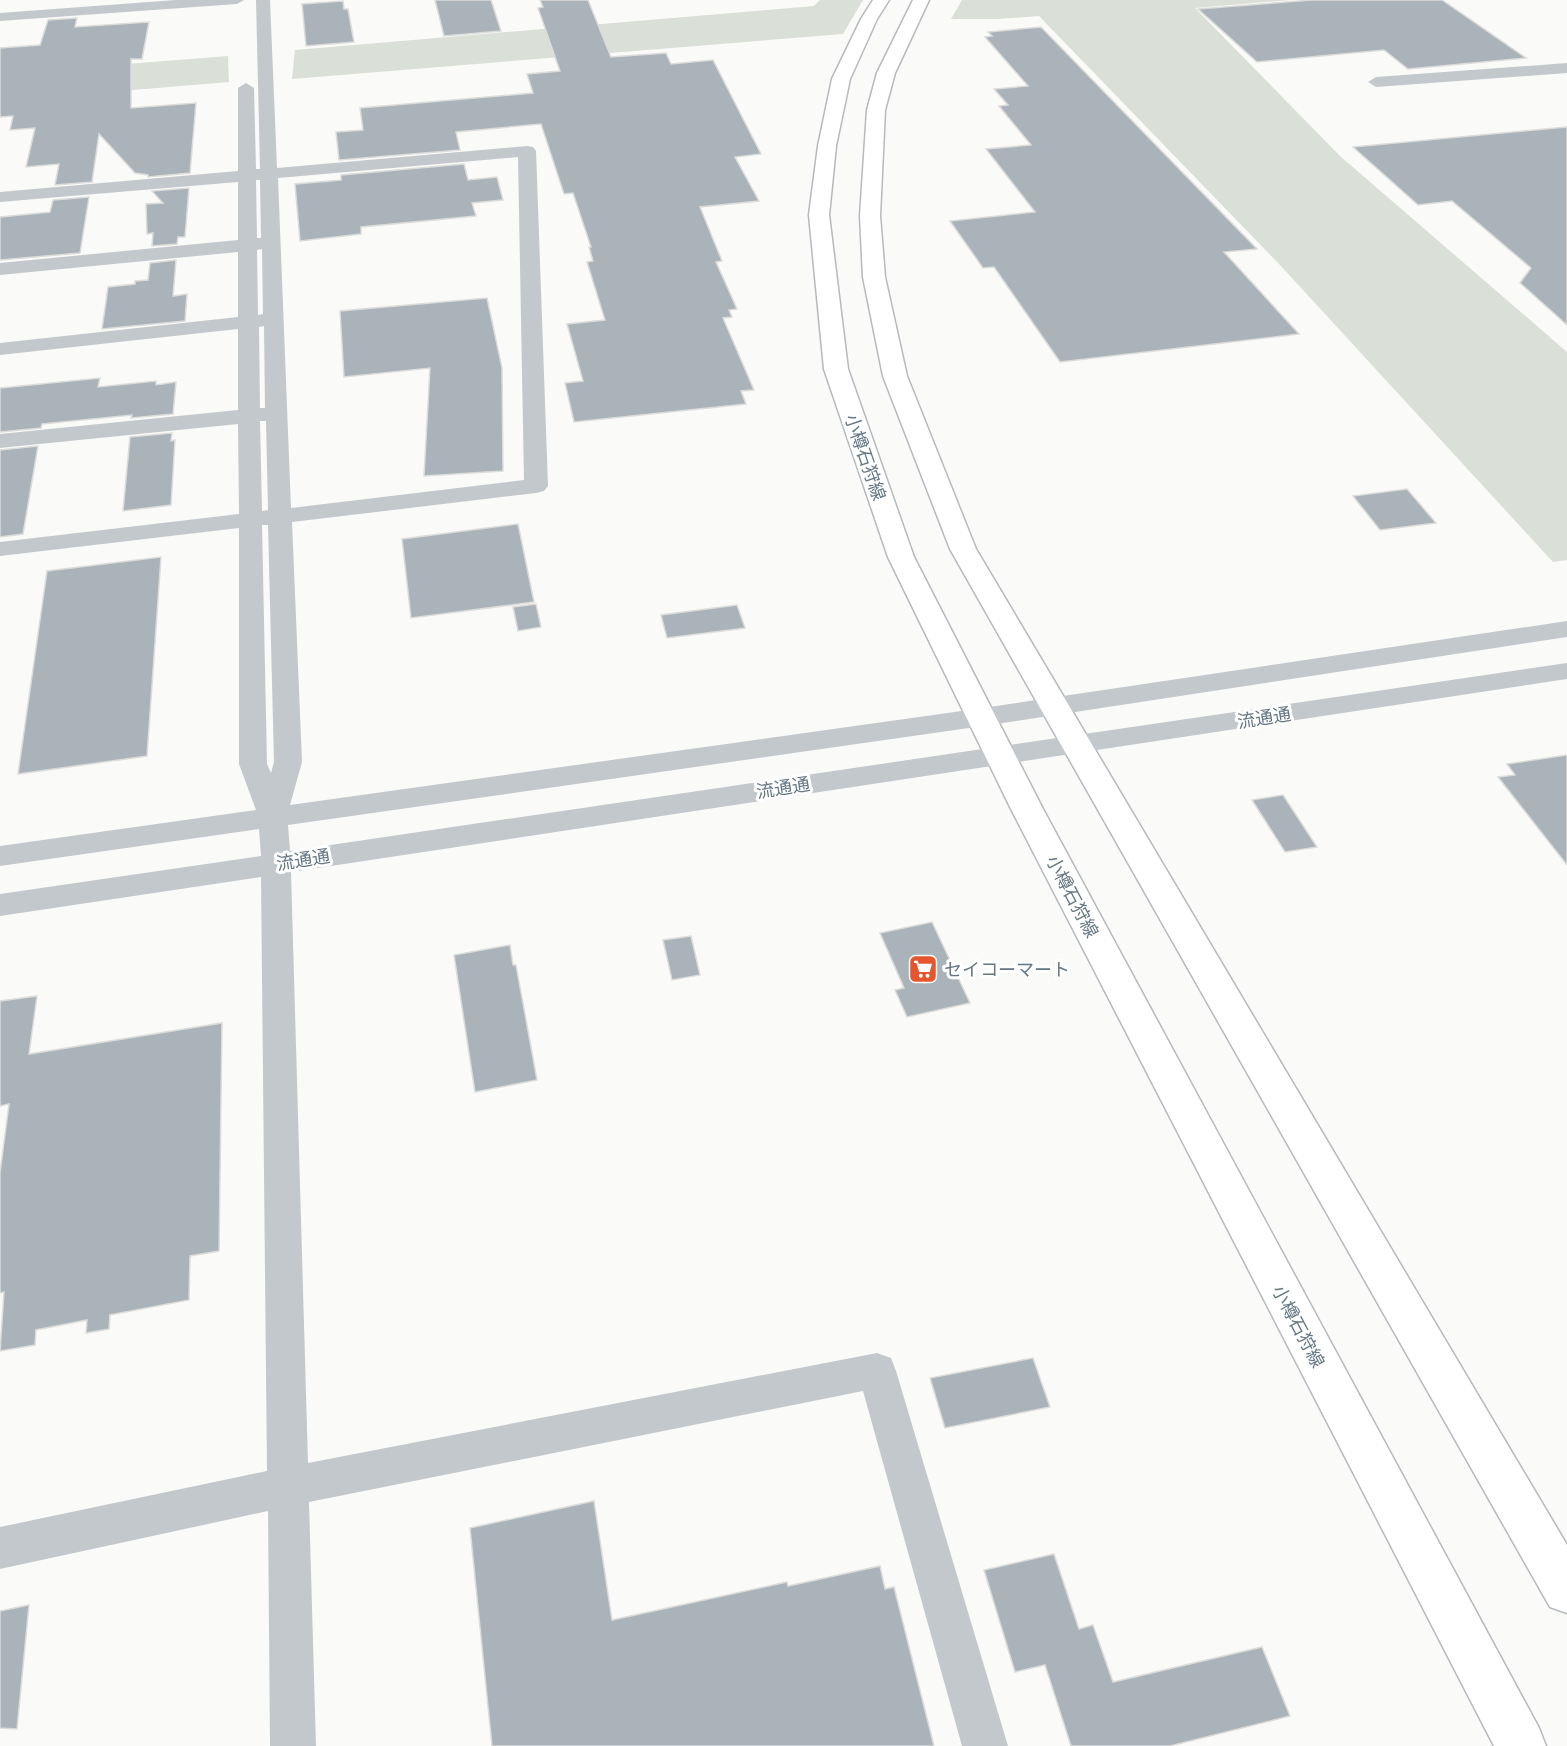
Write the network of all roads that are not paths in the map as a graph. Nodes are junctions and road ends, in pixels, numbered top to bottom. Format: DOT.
graph roads {
  1 [pos="881,0"];
  2 [pos="921,0"];
  3 [pos="247,3"];
  4 [pos="0,17"];
  5 [pos="1567,65"];
  6 [pos="245,70"];
  7 [pos="1376,82"];
  8 [pos="268,173"];
  9 [pos="246,175"];
  10 [pos="0,198"];
  11 [pos="271,243"];
  12 [pos="247,246"];
  13 [pos="0,269"];
  14 [pos="273,320"];
  15 [pos="248,323"];
  16 [pos="0,349"];
  17 [pos="277,413"];
  18 [pos="249,416"];
  19 [pos="0,441"];
  20 [pos="280,516"];
  21 [pos="250,520"];
  22 [pos="0,549"];
  23 [pos="1567,629"];
  24 [pos="1567,671"];
  25 [pos="1052,706"];
  26 [pos="983,717"];
  27 [pos="1076,745"];
  28 [pos="1000,754"];
  29 [pos="273,816"];
  30 [pos="0,856"];
  31 [pos="276,863"];
  32 [pos="0,905"];
  33 [pos="287,1487"];
  34 [pos="0,1548"];
  35 [pos="1567,1590"];
  36 [pos="293,1746"];
  37 [pos="985,1746"];
  38 [pos="1521,1746"];
  1 -- 26 [label="main road, 小樽石狩線"];
  2 -- 25 [label="main road"];
  3 -- 4 [label="street"];
  3 -- 8 [label="street"];
  5 -- 7 [label="street"];
  6 -- 9 [label="street"];
  8 -- 9 [label="street"];
  8 -- 11 [label="street"];
  8 -- 20 [label="street"];
  9 -- 10 [label="street"];
  9 -- 12 [label="street"];
  11 -- 12 [label="street"];
  11 -- 14 [label="street"];
  12 -- 13 [label="street"];
  12 -- 15 [label="street"];
  14 -- 15 [label="street"];
  14 -- 17 [label="street"];
  15 -- 16 [label="street"];
  15 -- 18 [label="street"];
  17 -- 18 [label="street"];
  17 -- 20 [label="street"];
  18 -- 19 [label="street"];
  18 -- 21 [label="street"];
  20 -- 21 [label="street"];
  20 -- 29 [label="street"];
  21 -- 22 [label="street"];
  21 -- 29 [label="street"];
  23 -- 25 [label="street"];
  24 -- 27 [label="street, 流通通"];
  25 -- 26 [label="street"];
  25 -- 27 [label="main road"];
  26 -- 28 [label="main road, 小樽石狩線"];
  26 -- 29 [label="street"];
  27 -- 28 [label="street, 流通通"];
  27 -- 35 [label="main road"];
  28 -- 31 [label="street, 流通通"];
  28 -- 38 [label="main road, 小樽石狩線"];
  29 -- 30 [label="street"];
  29 -- 31 [label="street"];
  31 -- 32 [label="street, 流通通"];
  31 -- 33 [label="street"];
  33 -- 34 [label="street"];
  33 -- 36 [label="street"];
  33 -- 37 [label="street"];
}
